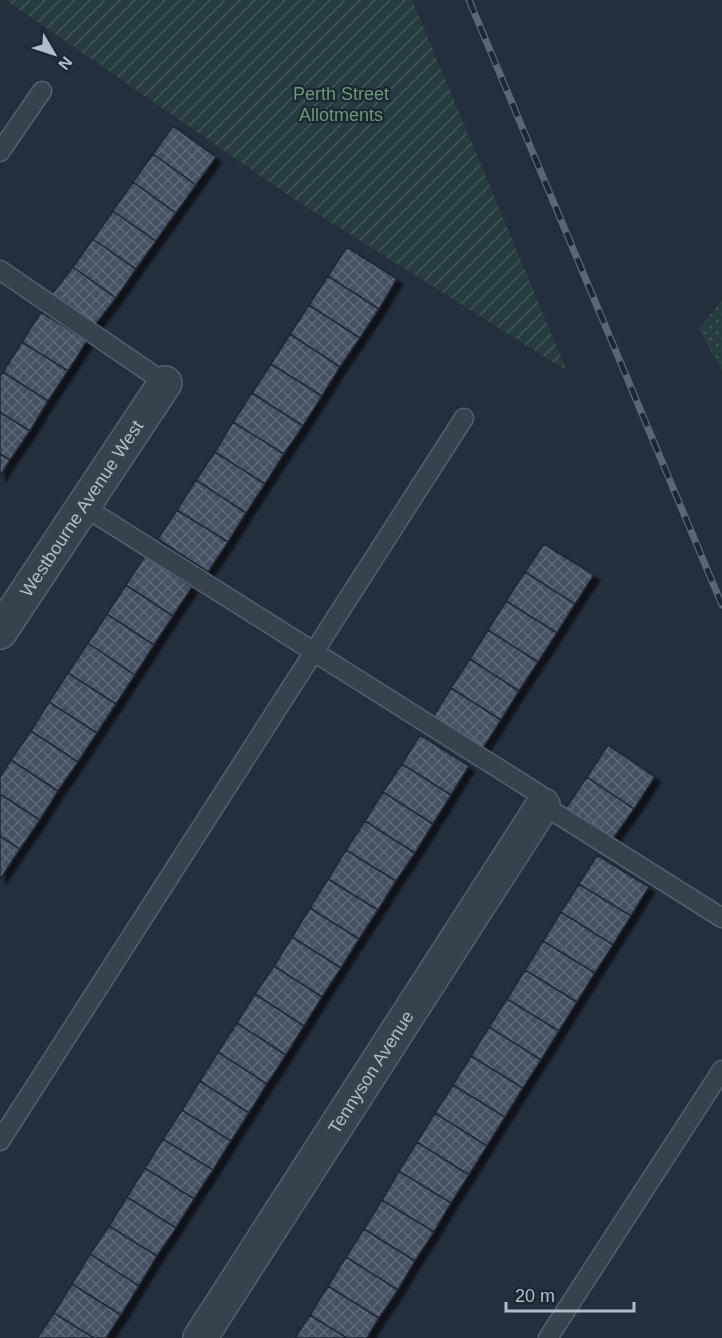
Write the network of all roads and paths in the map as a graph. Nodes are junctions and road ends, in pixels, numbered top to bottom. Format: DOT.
graph roads {
  1 [pos="42,91"];
  2 [pos="0,152"];
  3 [pos="0,270"];
  4 [pos="165,383"];
  5 [pos="464,418"];
  6 [pos="84,506"];
  7 [pos="0,632"];
  8 [pos="313,650"];
  9 [pos="543,805"];
  10 [pos="722,918"];
  11 [pos="722,1070"];
  12 [pos="0,1141"];
  13 [pos="200,1338"];
  14 [pos="548,1338"];
  1 -- 2 [label="lane"];
  3 -- 4 [label="lane"];
  4 -- 6 [label="street, Westbourne Avenue West"];
  5 -- 8 [label="lane"];
  6 -- 7 [label="street, Westbourne Avenue West"];
  6 -- 8 [label="lane"];
  8 -- 9 [label="lane"];
  8 -- 12 [label="lane"];
  9 -- 10 [label="lane"];
  9 -- 13 [label="street, Tennyson Avenue"];
  11 -- 14 [label="lane"];
}
